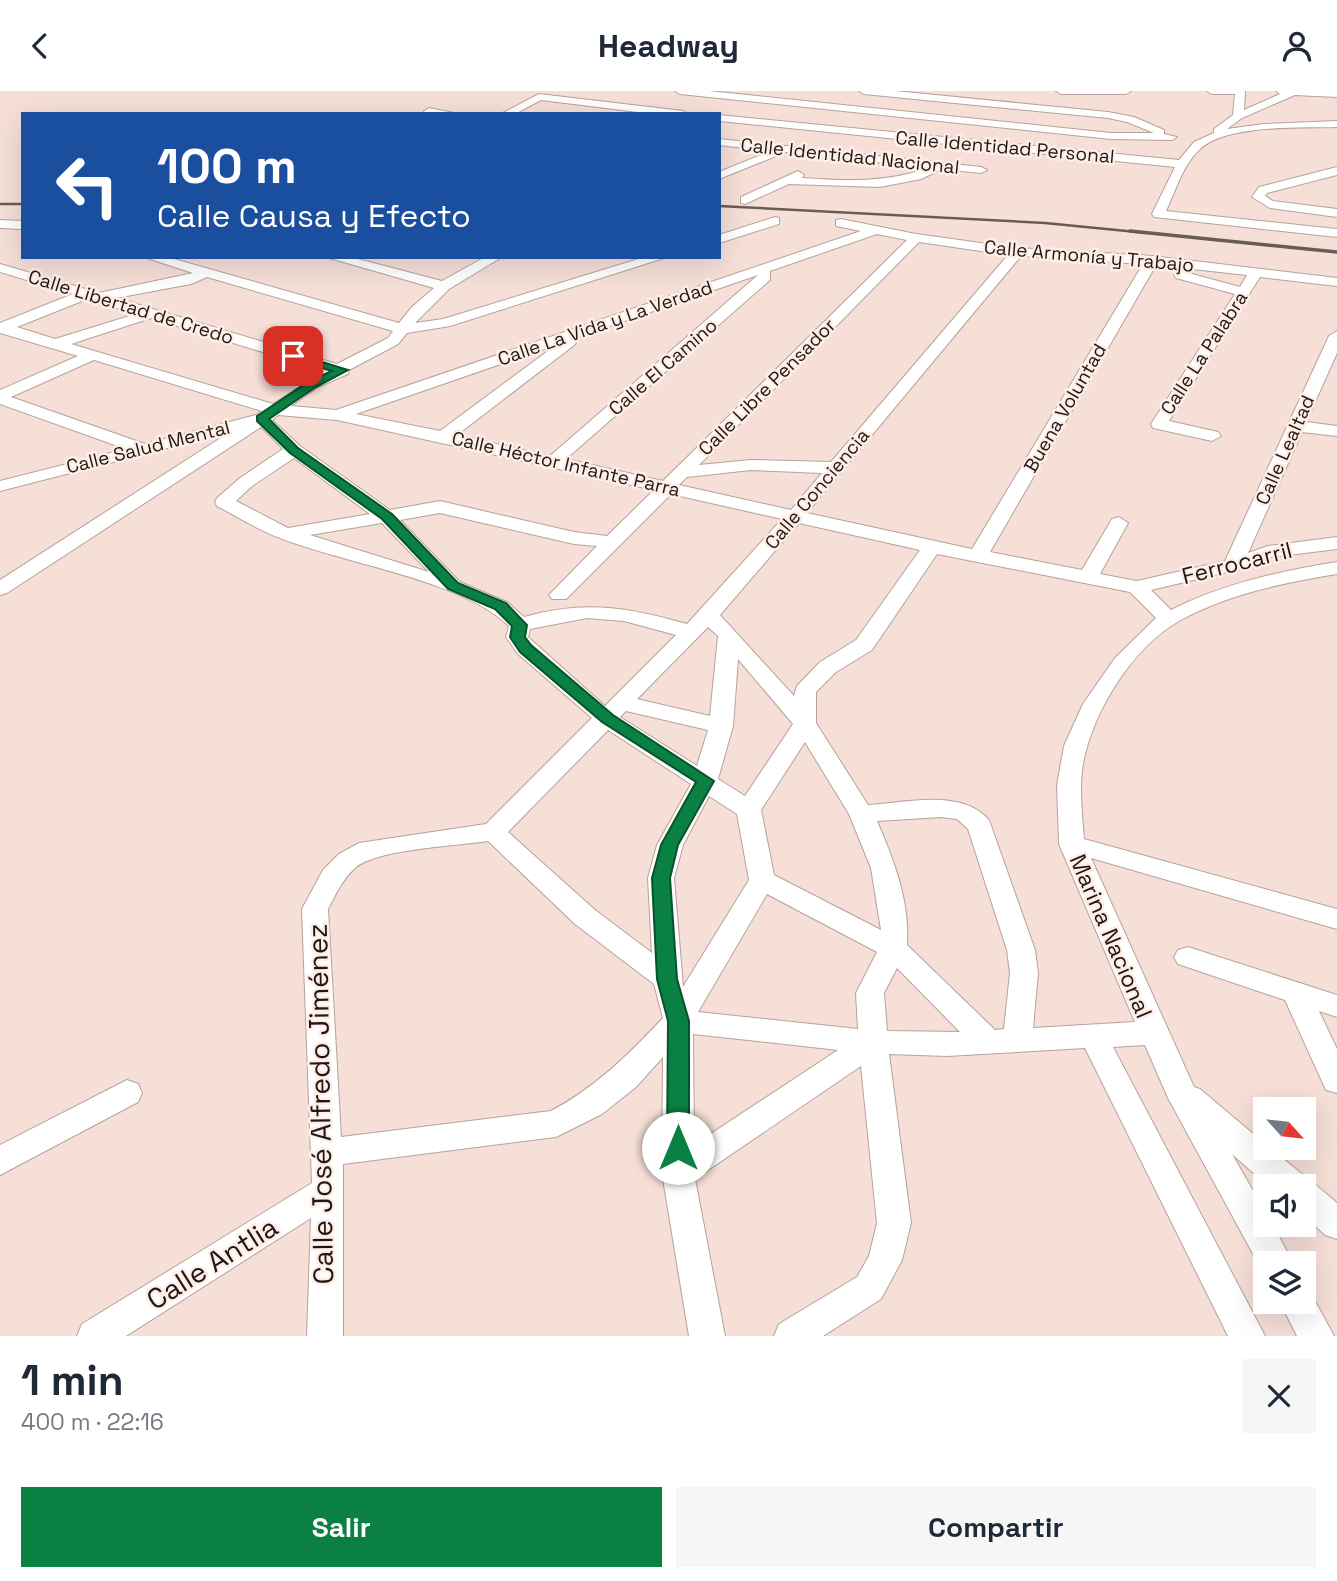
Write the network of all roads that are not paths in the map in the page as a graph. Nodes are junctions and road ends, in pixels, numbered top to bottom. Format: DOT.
graph roads {
  1 [pos="680,91"];
  2 [pos="864,91"];
  3 [pos="1060,91"];
  4 [pos="1126,91"];
  5 [pos="1212,91"];
  6 [pos="1233,91"];
  7 [pos="1240,91"];
  8 [pos="1274,91"];
  9 [pos="1293,91"];
  10 [pos="1095,92"];
  11 [pos="909,93"];
  12 [pos="1337,94"];
  13 [pos="651,110"];
  14 [pos="429,111"];
  15 [pos="867,111"];
  16 [pos="437,112"];
  17 [pos="510,112"];
  18 [pos="667,112"];
  19 [pos="1085,112"];
  20 [pos="1238,116"];
  21 [pos="721,118"];
  22 [pos="1337,124"];
  23 [pos="826,130"];
  24 [pos="1216,134"];
  25 [pos="1111,136"];
  26 [pos="1172,137"];
  27 [pos="721,142"];
  28 [pos="946,142"];
  29 [pos="1196,145"];
  30 [pos="785,149"];
  31 [pos="1056,152"];
  32 [pos="846,156"];
  33 [pos="1184,164"];
  34 [pos="943,166"];
  35 [pos="981,170"];
  36 [pos="1337,171"];
  37 [pos="721,175"];
  38 [pos="786,180"];
  39 [pos="1301,180"];
  40 [pos="1337,184"];
  41 [pos="745,199"];
  42 [pos="1337,213"];
  43 [pos="775,221"];
  44 [pos="841,223"];
  45 [pos="0,224"];
  46 [pos="19,225"];
  47 [pos="873,231"];
  48 [pos="1337,233"];
  49 [pos="721,238"];
  50 [pos="916,238"];
  51 [pos="1017,252"];
  52 [pos="157,259"];
  53 [pos="188,259"];
  54 [pos="341,259"];
  55 [pos="491,259"];
  56 [pos="600,259"];
  57 [pos="654,259"];
  58 [pos="175,264"];
  59 [pos="1149,264"];
  60 [pos="0,268"];
  61 [pos="762,269"];
  62 [pos="1256,272"];
  63 [pos="204,273"];
  64 [pos="1337,282"];
  65 [pos="444,286"];
  66 [pos="549,292"];
  67 [pos="1243,292"];
  68 [pos="93,296"];
  69 [pos="150,314"];
  70 [pos="1,328"];
  71 [pos="404,329"];
  72 [pos="585,331"];
  73 [pos="1337,336"];
  74 [pos="54,344"];
  75 [pos="90,356"];
  76 [pos="342,370"];
  77 [pos="0,398"];
  78 [pos="269,414"];
  79 [pos="337,415"];
  80 [pos="1296,426"];
  81 [pos="1337,431"];
  82 [pos="1212,436"];
  83 [pos="443,437"];
  84 [pos="141,448"];
  85 [pos="294,450"];
  86 [pos="553,461"];
  87 [pos="836,468"];
  88 [pos="682,472"];
  89 [pos="0,486"];
  90 [pos="667,488"];
  91 [pos="796,515"];
  92 [pos="387,516"];
  93 [pos="1119,523"];
  94 [pos="285,534"];
  95 [pos="404,534"];
  96 [pos="612,542"];
  97 [pos="1337,544"];
  98 [pos="932,547"];
  99 [pos="978,556"];
  100 [pos="371,562"];
  101 [pos="1233,565"];
  102 [pos="1337,568"];
  103 [pos="1088,578"];
  104 [pos="453,586"];
  105 [pos="1137,587"];
  106 [pos="0,589"];
  107 [pos="559,595"];
  108 [pos="708,615"];
  109 [pos="1168,619"];
  110 [pos="520,625"];
  111 [pos="690,632"];
  112 [pos="729,635"];
  113 [pos="615,711"];
  114 [pos="805,723"];
  115 [pos="721,726"];
  116 [pos="705,781"];
  117 [pos="749,810"];
  118 [pos="861,814"];
  119 [pos="493,832"];
  120 [pos="1072,844"];
  121 [pos="331,876"];
  122 [pos="762,880"];
  123 [pos="1337,919"];
  124 [pos="893,947"];
  125 [pos="1188,957"];
  126 [pos="667,979"];
  127 [pos="1296,993"];
  128 [pos="1337,1006"];
  129 [pos="678,1021"];
  130 [pos="1154,1033"];
  131 [pos="1093,1036"];
  132 [pos="1003,1041"];
  133 [pos="873,1042"];
  134 [pos="1337,1081"];
  135 [pos="1179,1089"];
  136 [pos="127,1093"];
  137 [pos="326,1152"];
  138 [pos="0,1161"];
  139 [pos="678,1173"];
  140 [pos="1278,1174"];
  141 [pos="328,1190"];
  142 [pos="1316,1206"];
  143 [pos="1337,1224"];
  144 [pos="1269,1251"];
  145 [pos="885,1260"];
  146 [pos="1304,1314"];
  147 [pos="95,1336"];
  148 [pos="325,1336"];
  149 [pos="707,1336"];
  150 [pos="792,1336"];
  151 [pos="1247,1336"];
  152 [pos="1316,1336"];
  1 -- 13 [label="street"];
  1 -- 15 [label="street"];
  2 -- 11 [label="street"];
  3 -- 10 [label="street"];
  4 -- 10 [label="street"];
  5 -- 6 [label="street"];
  7 -- 20 [label="street"];
  8 -- 9 [label="street"];
  9 -- 12 [label="street"];
  9 -- 20 [label="street"];
  10 -- 19 [label="street"];
  11 -- 15 [label="street"];
  11 -- 19 [label="street"];
  13 -- 17 [label="street"];
  13 -- 18 [label="street"];
  14 -- 16 [label="street"];
  15 -- 23 [label="street"];
  15 -- 25 [label="street"];
  19 -- 26 [label="street"];
  20 -- 24 [label="street"];
  21 -- 23 [label="street, Calle Identidad Personal"];
  22 -- 24 [label="street"];
  23 -- 28 [label="street, Calle Identidad Personal"];
  23 -- 30 [label="street"];
  24 -- 29 [label="street"];
  25 -- 26 [label="street"];
  25 -- 31 [label="street"];
  26 -- 29 [label="street"];
  27 -- 30 [label="street, Calle Identidad Nacional"];
  28 -- 31 [label="street, Calle Identidad Personal"];
  28 -- 34 [label="street"];
  29 -- 33 [label="street"];
  30 -- 32 [label="street, Calle Identidad Nacional"];
  30 -- 37 [label="street"];
  31 -- 33 [label="street, Calle Identidad Personal"];
  32 -- 34 [label="street, Calle Identidad Nacional"];
  32 -- 38 [label="street"];
  33 -- 48 [label="street"];
  34 -- 35 [label="street, Calle Identidad Nacional"];
  34 -- 38 [label="street"];
  36 -- 39 [label="street"];
  38 -- 41 [label="street"];
  39 -- 40 [label="street"];
  39 -- 42 [label="street"];
  43 -- 49 [label="street"];
  44 -- 47 [label="street, Calle Armonía y Trabajo"];
  45 -- 46 [label="street"];
  47 -- 50 [label="street, Calle Armonía y Trabajo"];
  47 -- 61 [label="street, Calle La Vida y La Verdad"];
  50 -- 51 [label="street, Calle Armonía y Trabajo"];
  50 -- 88 [label="street, Calle Libre Pensador"];
  51 -- 59 [label="street, Calle Armonía y Trabajo"];
  51 -- 87 [label="street, Calle Conciencia"];
  52 -- 58 [label="street"];
  53 -- 58 [label="street"];
  54 -- 65 [label="street"];
  55 -- 65 [label="street, Calle Salud Mental"];
  56 -- 66 [label="street"];
  57 -- 66 [label="street"];
  58 -- 63 [label="street"];
  59 -- 62 [label="street, Calle Armonía y Trabajo"];
  59 -- 67 [label="street"];
  59 -- 99 [label="street, Buena Voluntad"];
  60 -- 68 [label="street, Calle Libertad de Credo"];
  61 -- 72 [label="street, Calle La Vida y La Verdad"];
  61 -- 86 [label="street, Calle El Camino"];
  62 -- 64 [label="street, Calle Armonía y Trabajo"];
  62 -- 67 [label="street, Calle La Palabra"];
  63 -- 68 [label="street"];
  63 -- 71 [label="street"];
  65 -- 71 [label="street, Calle Salud Mental"];
  66 -- 71 [label="street"];
  67 -- 82 [label="street, Calle La Palabra"];
  68 -- 69 [label="street, Calle Libertad de Credo"];
  68 -- 70 [label="street"];
  69 -- 74 [label="street"];
  69 -- 76 [label="street, Calle Libertad de Credo"];
  70 -- 74 [label="street, Calle Héctor Infante Parra"];
  71 -- 76 [label="street, Calle Salud Mental"];
  72 -- 79 [label="street, Calle La Vida y La Verdad"];
  72 -- 83 [label="street"];
  73 -- 80 [label="street, Calle Lealtad"];
  74 -- 75 [label="street, Calle Héctor Infante Parra"];
  75 -- 77 [label="street"];
  75 -- 78 [label="street, Calle Héctor Infante Parra"];
  76 -- 78 [label="street, Calle Salud Mental"];
  77 -- 84 [label="street"];
  78 -- 79 [label="street, Calle Héctor Infante Parra"];
  78 -- 84 [label="street, Calle Salud Mental"];
  78 -- 85 [label="street"];
  78 -- 106 [label="street"];
  79 -- 83 [label="street, Calle Héctor Infante Parra"];
  80 -- 81 [label="street"];
  80 -- 101 [label="street, Calle Lealtad"];
  83 -- 86 [label="street, Calle Héctor Infante Parra"];
  84 -- 89 [label="street, Calle Salud Mental"];
  85 -- 92 [label="street"];
  85 -- 94 [label="street"];
  86 -- 90 [label="street, Calle Héctor Infante Parra"];
  87 -- 88 [label="street"];
  87 -- 91 [label="street, Calle Conciencia"];
  88 -- 90 [label="street, Calle Libre Pensador"];
  90 -- 91 [label="street, Calle Héctor Infante Parra"];
  90 -- 96 [label="street, Calle Libre Pensador"];
  91 -- 98 [label="street, Calle Héctor Infante Parra"];
  91 -- 108 [label="street, Calle Conciencia"];
  92 -- 94 [label="street"];
  92 -- 95 [label="street"];
  92 -- 96 [label="street"];
  93 -- 103 [label="street"];
  94 -- 100 [label="street"];
  95 -- 100 [label="street"];
  95 -- 104 [label="street"];
  96 -- 107 [label="street, Calle Libre Pensador"];
  97 -- 101 [label="street, Ferrocarril"];
  98 -- 99 [label="street, Calle Héctor Infante Parra"];
  98 -- 114 [label="street"];
  99 -- 103 [label="street, Calle Héctor Infante Parra"];
  100 -- 104 [label="street"];
  101 -- 105 [label="street, Ferrocarril"];
  102 -- 109 [label="street, Marina Nacional"];
  103 -- 105 [label="street, Calle Héctor Infante Parra"];
  104 -- 110 [label="street"];
  105 -- 109 [label="street"];
  108 -- 111 [label="street, Calle Conciencia"];
  108 -- 112 [label="street"];
  109 -- 120 [label="street, Marina Nacional"];
  110 -- 111 [label="street"];
  110 -- 113 [label="street"];
  111 -- 113 [label="street, Calle Conciencia"];
  112 -- 114 [label="street"];
  112 -- 115 [label="street"];
  113 -- 115 [label="street"];
  113 -- 116 [label="street"];
  113 -- 119 [label="street, Calle Conciencia"];
  114 -- 117 [label="street"];
  114 -- 118 [label="street"];
  115 -- 116 [label="street"];
  116 -- 117 [label="street"];
  116 -- 126 [label="street"];
  117 -- 122 [label="street"];
  118 -- 124 [label="street"];
  118 -- 132 [label="street"];
  119 -- 121 [label="street"];
  119 -- 126 [label="street"];
  120 -- 123 [label="street"];
  120 -- 130 [label="street, Marina Nacional"];
  121 -- 137 [label="street, Calle José Alfredo Jiménez"];
  122 -- 124 [label="street"];
  122 -- 129 [label="street"];
  124 -- 132 [label="street"];
  124 -- 133 [label="street"];
  125 -- 127 [label="street"];
  126 -- 129 [label="street"];
  127 -- 128 [label="street"];
  127 -- 134 [label="street"];
  129 -- 133 [label="street"];
  129 -- 137 [label="street"];
  129 -- 139 [label="street"];
  130 -- 131 [label="street"];
  130 -- 135 [label="street, Marina Nacional"];
  131 -- 132 [label="street"];
  131 -- 151 [label="street"];
  132 -- 133 [label="street"];
  133 -- 139 [label="street"];
  133 -- 145 [label="street"];
  135 -- 140 [label="street"];
  135 -- 144 [label="street, Marina Nacional"];
  136 -- 138 [label="street"];
  137 -- 141 [label="street, Calle José Alfredo Jiménez"];
  139 -- 149 [label="street"];
  141 -- 147 [label="street, Calle Antlia"];
  141 -- 148 [label="street, Calle José Alfredo Jiménez"];
  142 -- 143 [label="street"];
  145 -- 150 [label="street"];
  146 -- 152 [label="street"];
}
